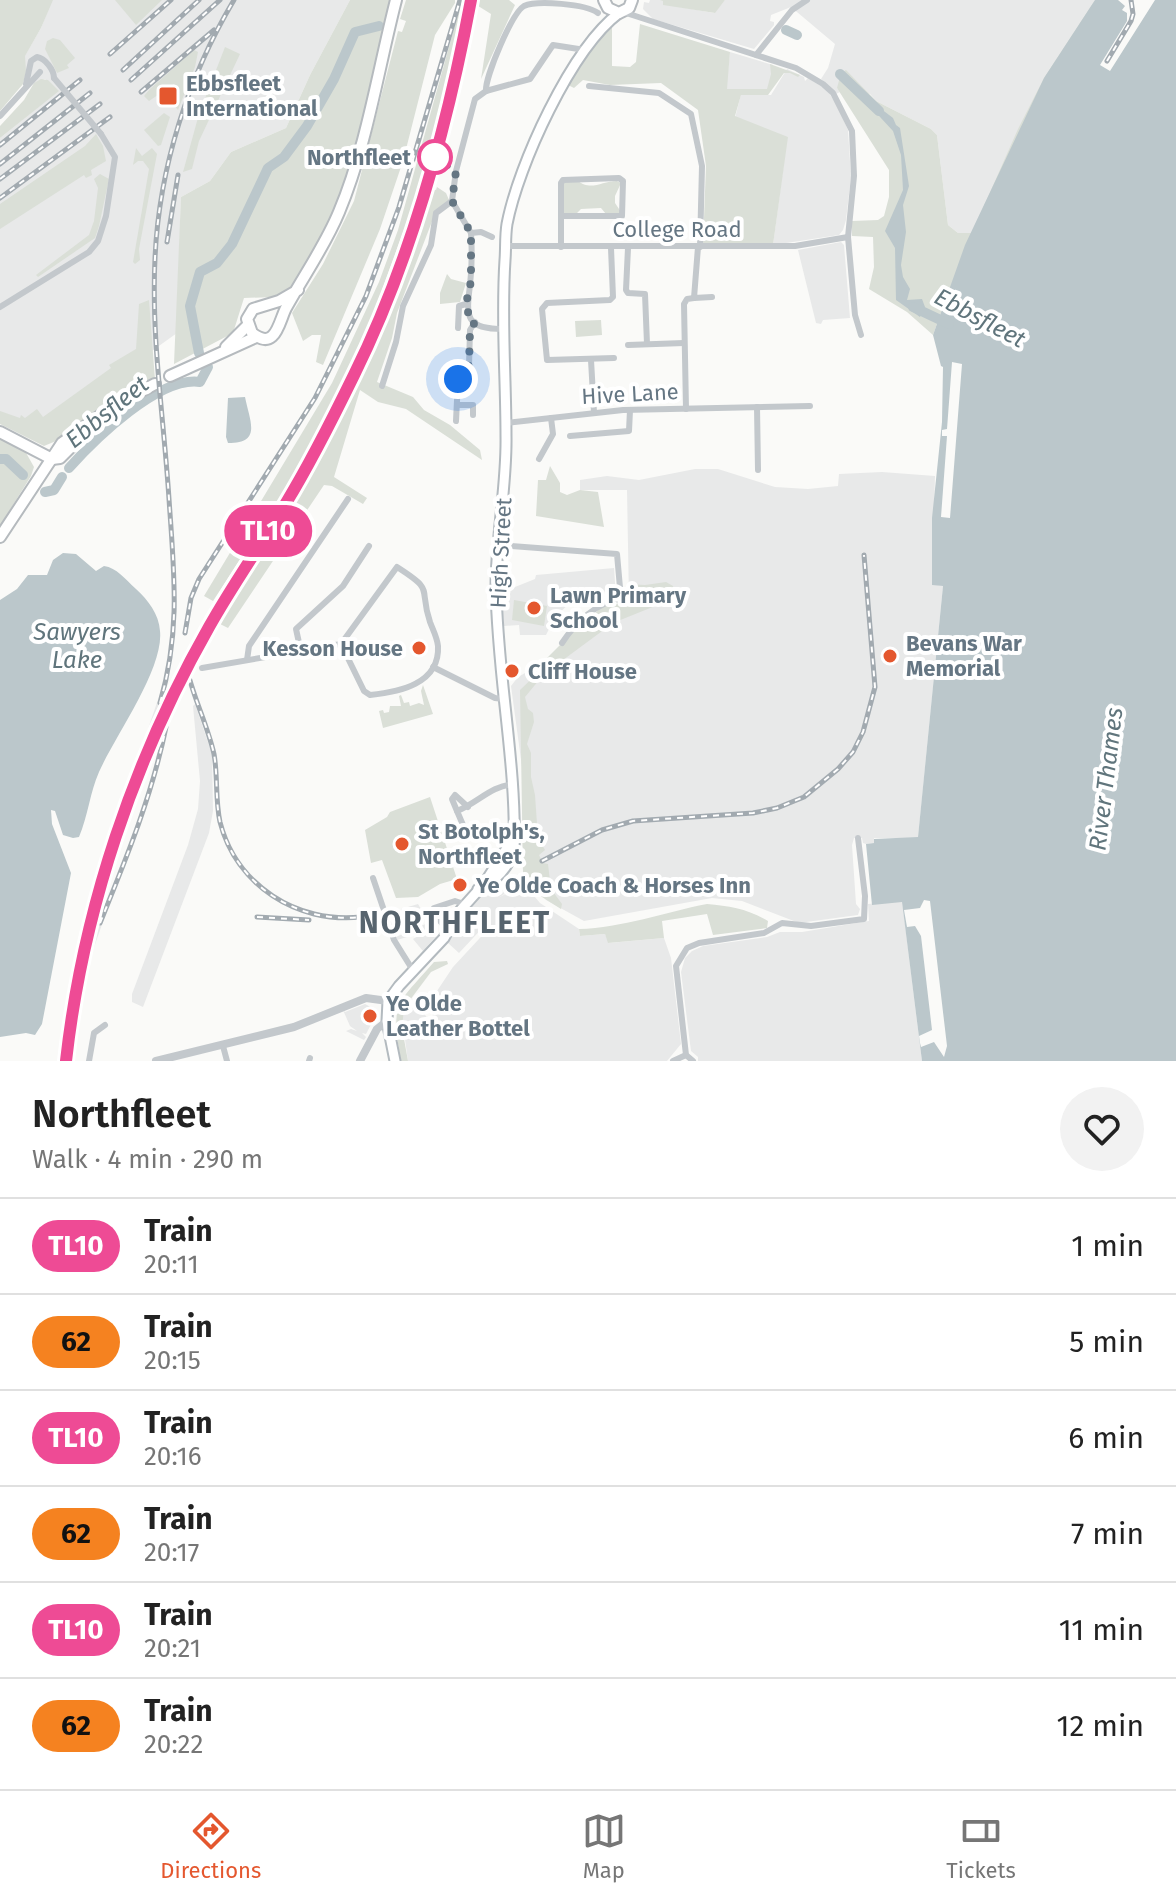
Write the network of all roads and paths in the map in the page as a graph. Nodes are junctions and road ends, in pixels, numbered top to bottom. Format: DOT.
graph roads {
  1 [pos="396,0"];
  2 [pos="807,0"];
  3 [pos="632,1"];
  4 [pos="592,4"];
  5 [pos="603,6"];
  6 [pos="621,12"];
  7 [pos="646,20"];
  8 [pos="593,38"];
  9 [pos="585,50"];
  10 [pos="756,55"];
  11 [pos="44,60"];
  12 [pos="32,68"];
  13 [pos="41,71"];
  14 [pos="54,78"];
  15 [pos="26,84"];
  16 [pos="589,86"];
  17 [pos="486,91"];
  18 [pos="0,116"];
  19 [pos="452,201"];
  20 [pos="561,216"];
  21 [pos="471,233"];
  22 [pos="492,237"];
  23 [pos="848,237"];
  24 [pos="506,246"];
  25 [pos="561,247"];
  26 [pos="699,247"];
  27 [pos="611,248"];
  28 [pos="628,248"];
  29 [pos="298,290"];
  30 [pos="712,297"];
  31 [pos="694,298"];
  32 [pos="466,304"];
  33 [pos="266,305"];
  34 [pos="0,307"];
  35 [pos="281,321"];
  36 [pos="475,322"];
  37 [pos="248,325"];
  38 [pos="458,328"];
  39 [pos="504,329"];
  40 [pos="861,335"];
  41 [pos="256,337"];
  42 [pos="684,343"];
  43 [pos="647,344"];
  44 [pos="628,345"];
  45 [pos="222,351"];
  46 [pos="614,358"];
  47 [pos="591,360"];
  48 [pos="447,367"];
  49 [pos="463,373"];
  50 [pos="170,376"];
  51 [pos="155,384"];
  52 [pos="382,386"];
  53 [pos="457,405"];
  54 [pos="810,406"];
  55 [pos="757,407"];
  56 [pos="686,409"];
  57 [pos="630,410"];
  58 [pos="594,413"];
  59 [pos="473,415"];
  60 [pos="551,418"];
  61 [pos="456,421"];
  62 [pos="506,423"];
  63 [pos="0,432"];
  64 [pos="570,436"];
  65 [pos="52,459"];
  66 [pos="539,459"];
  67 [pos="758,470"];
  68 [pos="348,499"];
  69 [pos="0,537"];
  70 [pos="499,545"];
  71 [pos="369,546"];
  72 [pos="562,643"];
  73 [pos="341,644"];
  74 [pos="301,652"];
  75 [pos="247,660"];
  76 [pos="433,667"];
  77 [pos="202,668"];
  78 [pos="503,699"];
  79 [pos="514,784"];
  80 [pos="468,807"];
  81 [pos="457,811"];
  82 [pos="463,825"];
  83 [pos="515,836"];
  84 [pos="858,838"];
  85 [pos="373,878"];
  86 [pos="478,889"];
  87 [pos="464,904"];
  88 [pos="448,931"];
  89 [pos="414,972"];
  90 [pos="388,1001"];
  91 [pos="105,1025"];
  92 [pos="388,1026"];
  93 [pos="223,1046"];
  94 [pos="686,1055"];
  95 [pos="89,1061"];
  96 [pos="156,1061"];
  97 [pos="227,1061"];
  98 [pos="360,1061"];
  99 [pos="395,1061"];
  100 [pos="673,1061"];
  101 [pos="693,1061"];
  1 -- 29 [label="main road"];
  2 -- 10 [label="street"];
  3 -- 6 [label="main road"];
  3 -- 7 [label="street"];
  4 -- 5 [label="street"];
  4 -- 17 [label="street"];
  5 -- 6 [label="main road"];
  5 -- 8 [label="main road"];
  6 -- 7 [label="street"];
  6 -- 8 [label="main road"];
  7 -- 10 [label="street"];
  8 -- 9 [label="main road, High Street"];
  9 -- 17 [label="street"];
  9 -- 24 [label="main road, High Street"];
  10 -- 23 [label="street"];
  11 -- 12 [label="street"];
  11 -- 13 [label="street"];
  11 -- 14 [label="street"];
  12 -- 13 [label="street"];
  12 -- 15 [label="street"];
  13 -- 14 [label="street"];
  13 -- 15 [label="street"];
  14 -- 34 [label="street, bridge"];
  15 -- 18 [label="street"];
  16 -- 26 [label="street"];
  17 -- 19 [label="street"];
  19 -- 21 [label="street"];
  19 -- 52 [label="street"];
  20 -- 20 [label="street"];
  20 -- 25 [label="street"];
  21 -- 22 [label="street"];
  21 -- 32 [label="street"];
  23 -- 26 [label="street, College Road"];
  23 -- 40 [label="street"];
  24 -- 25 [label="street, College Road"];
  24 -- 39 [label="main road, High Street"];
  25 -- 27 [label="street, College Road"];
  26 -- 28 [label="street, College Road"];
  26 -- 31 [label="street"];
  27 -- 28 [label="street, College Road"];
  27 -- 47 [label="street"];
  28 -- 43 [label="street"];
  29 -- 33 [label="main road"];
  29 -- 35 [label="main road"];
  30 -- 31 [label="street"];
  31 -- 42 [label="street"];
  32 -- 36 [label="street"];
  32 -- 38 [label="street"];
  33 -- 35 [label="main road"];
  33 -- 37 [label="main road"];
  35 -- 41 [label="main road"];
  36 -- 39 [label="street"];
  36 -- 49 [label="street"];
  37 -- 41 [label="main road"];
  37 -- 45 [label="main road"];
  39 -- 62 [label="main road, High Street"];
  41 -- 45 [label="main road"];
  42 -- 43 [label="street"];
  42 -- 56 [label="street"];
  43 -- 44 [label="street"];
  45 -- 50 [label="main road"];
  46 -- 47 [label="street"];
  47 -- 58 [label="street"];
  48 -- 49 [label="street"];
  49 -- 53 [label="street"];
  51 -- 65 [label="main road"];
  53 -- 59 [label="street"];
  53 -- 61 [label="street"];
  54 -- 55 [label="street, Hive Lane"];
  55 -- 56 [label="street, Hive Lane"];
  55 -- 67 [label="street"];
  56 -- 57 [label="street, Hive Lane"];
  57 -- 58 [label="street, Hive Lane"];
  57 -- 64 [label="street"];
  58 -- 60 [label="street, Hive Lane"];
  60 -- 62 [label="street, Hive Lane"];
  60 -- 66 [label="street"];
  62 -- 70 [label="main road, High Street"];
  63 -- 65 [label="main road"];
  65 -- 69 [label="main road"];
  68 -- 75 [label="street"];
  70 -- 72 [label="street"];
  70 -- 78 [label="main road, High Street"];
  71 -- 74 [label="street"];
  73 -- 74 [label="street"];
  73 -- 76 [label="street"];
  73 -- 76 [label="street"];
  74 -- 75 [label="street"];
  75 -- 77 [label="street"];
  76 -- 78 [label="street"];
  78 -- 79 [label="main road, High Street"];
  79 -- 80 [label="street"];
  79 -- 83 [label="main road, High Street"];
  80 -- 81 [label="street"];
  80 -- 81 [label="street"];
  81 -- 82 [label="street"];
  83 -- 86 [label="main road"];
  83 -- 86 [label="main road"];
  84 -- 94 [label="street"];
  85 -- 89 [label="street"];
  86 -- 87 [label="main road"];
  87 -- 88 [label="main road"];
  87 -- 88 [label="street"];
  88 -- 89 [label="main road"];
  89 -- 90 [label="main road"];
  90 -- 92 [label="main road"];
  90 -- 93 [label="street"];
  91 -- 95 [label="street"];
  92 -- 98 [label="street"];
  92 -- 99 [label="main road"];
  93 -- 96 [label="street"];
  93 -- 97 [label="street"];
  94 -- 100 [label="street"];
  94 -- 101 [label="street"];
}
